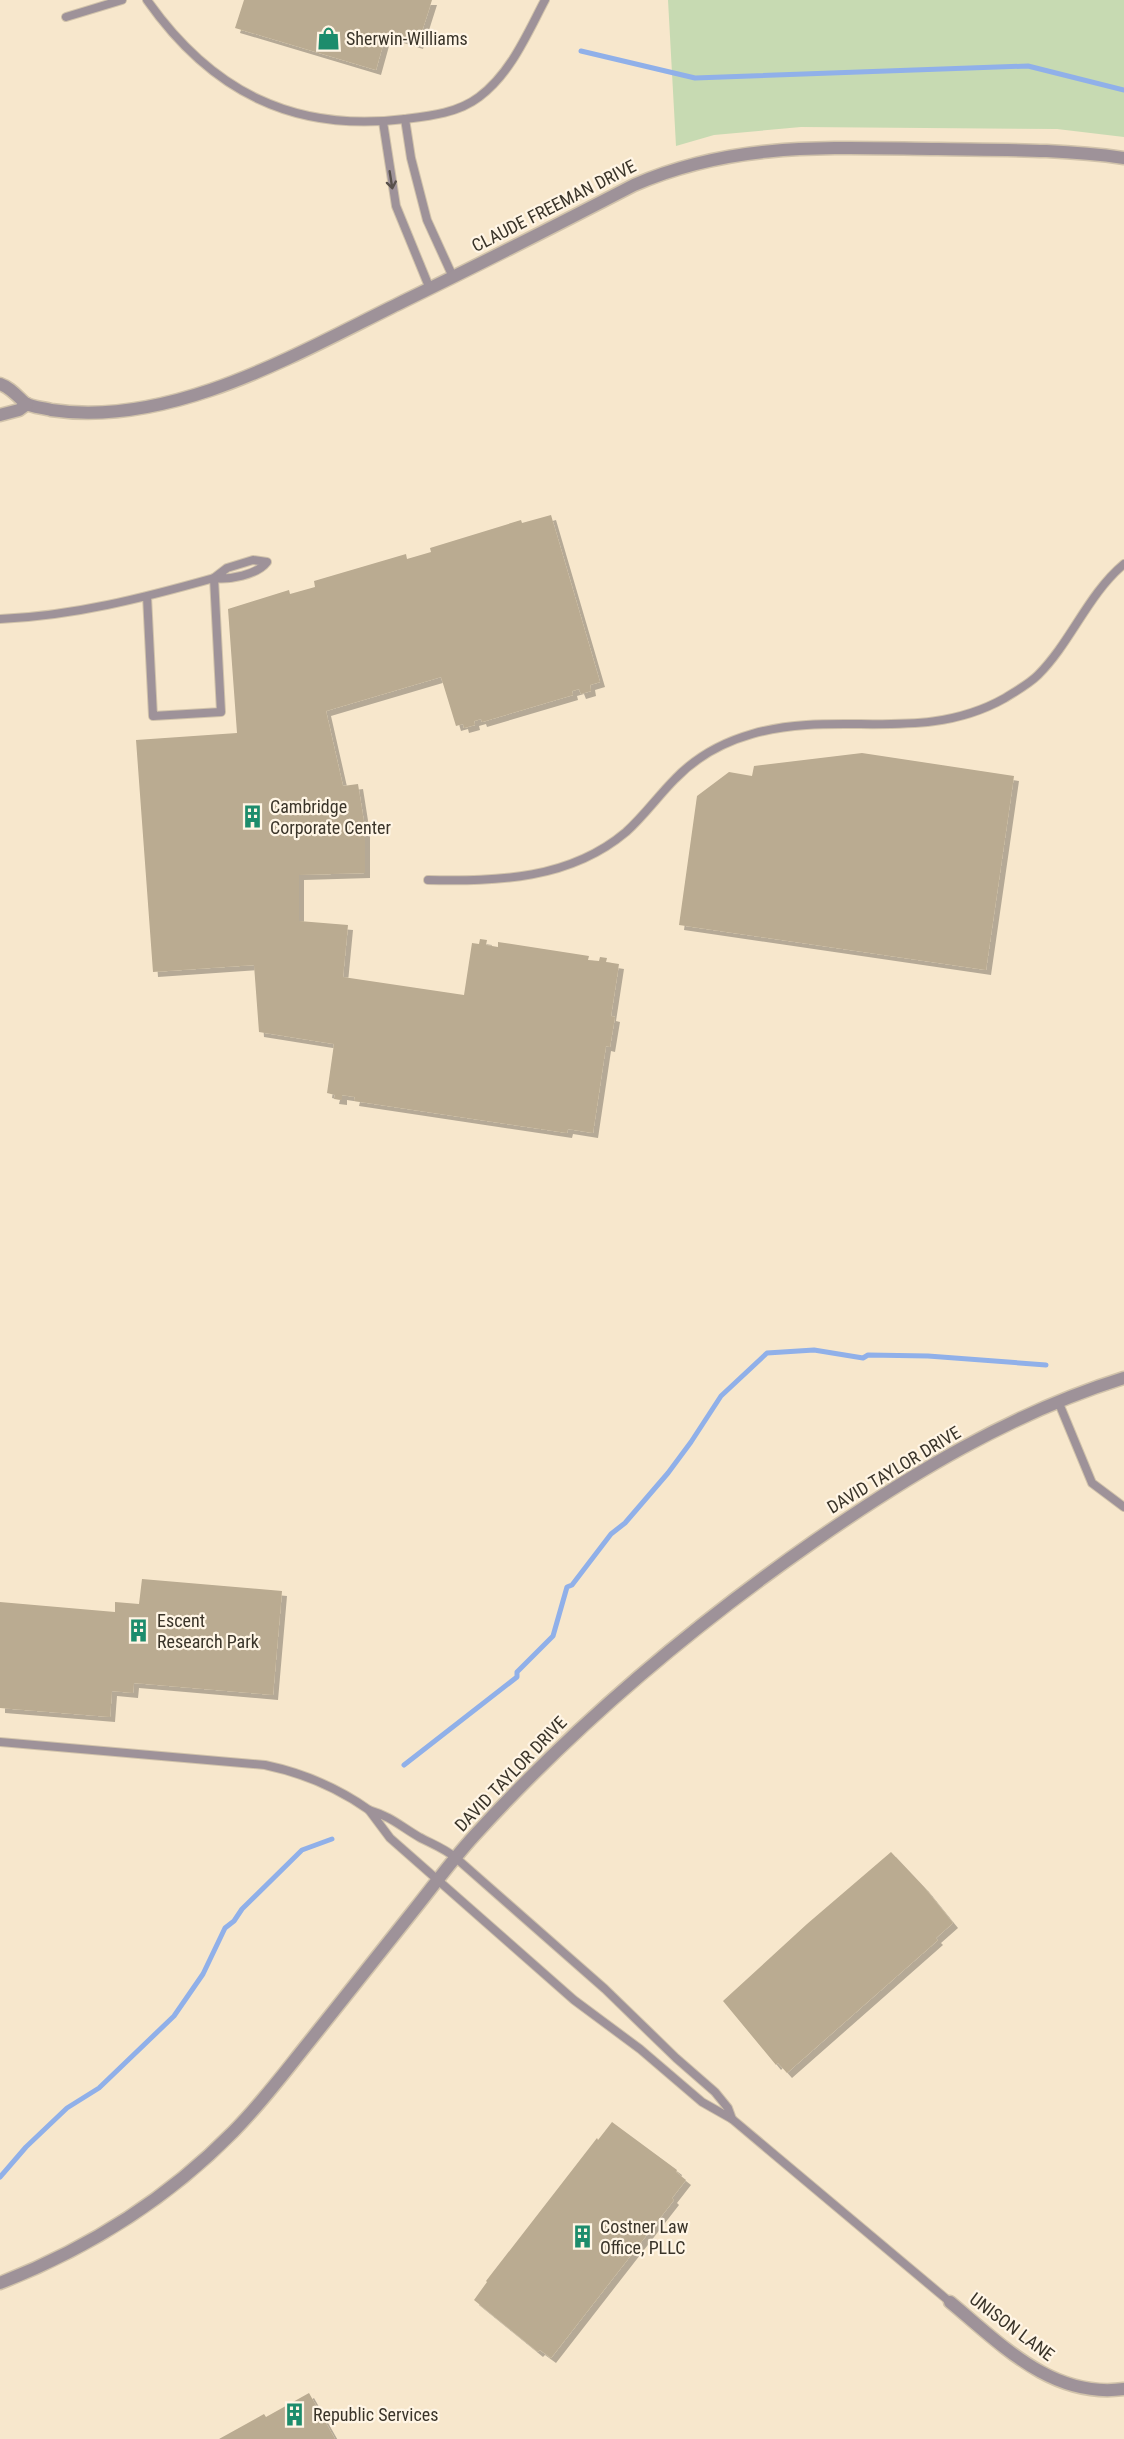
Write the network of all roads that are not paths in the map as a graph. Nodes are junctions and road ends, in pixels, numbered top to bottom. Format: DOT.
graph roads {
  1 [pos="122,0"];
  2 [pos="147,0"];
  3 [pos="545,0"];
  4 [pos="66,17"];
  5 [pos="405,119"];
  6 [pos="383,122"];
  7 [pos="1124,158"];
  8 [pos="453,277"];
  9 [pos="430,289"];
  10 [pos="0,384"];
  11 [pos="27,404"];
  12 [pos="0,414"];
  13 [pos="1124,564"];
  14 [pos="214,578"];
  15 [pos="147,596"];
  16 [pos="0,619"];
  17 [pos="428,880"];
  18 [pos="1124,1378"];
  19 [pos="1058,1401"];
  20 [pos="1124,1507"];
  21 [pos="0,1742"];
  22 [pos="369,1810"];
  23 [pos="456,1857"];
  24 [pos="438,1880"];
  25 [pos="732,2119"];
  26 [pos="0,2283"];
  27 [pos="950,2302"];
  28 [pos="1124,2389"];
  1 -- 4 [label="lane"];
  2 -- 6 [label="lane"];
  3 -- 5 [label="lane"];
  5 -- 6 [label="lane"];
  5 -- 8 [label="lane"];
  6 -- 9 [label="lane, one-way"];
  7 -- 8 [label="street, CLAUDE FREEMAN DRIVE"];
  8 -- 9 [label="street, CLAUDE FREEMAN DRIVE"];
  9 -- 11 [label="street, CLAUDE FREEMAN DRIVE"];
  10 -- 11 [label="street, CLAUDE FREEMAN DRIVE"];
  11 -- 12 [label="street"];
  13 -- 17 [label="lane"];
  14 -- 14 [label="lane"];
  14 -- 15 [label="lane"];
  14 -- 15 [label="lane"];
  15 -- 16 [label="lane"];
  18 -- 19 [label="street, DAVID TAYLOR DRIVE"];
  19 -- 20 [label="lane"];
  19 -- 23 [label="street, DAVID TAYLOR DRIVE"];
  21 -- 22 [label="lane"];
  22 -- 23 [label="lane"];
  22 -- 24 [label="lane"];
  23 -- 24 [label="street, DAVID TAYLOR DRIVE"];
  23 -- 25 [label="lane"];
  24 -- 25 [label="lane"];
  24 -- 26 [label="street, DAVID TAYLOR DRIVE"];
  25 -- 27 [label="lane"];
  27 -- 28 [label="street, UNISON LANE"];
}
